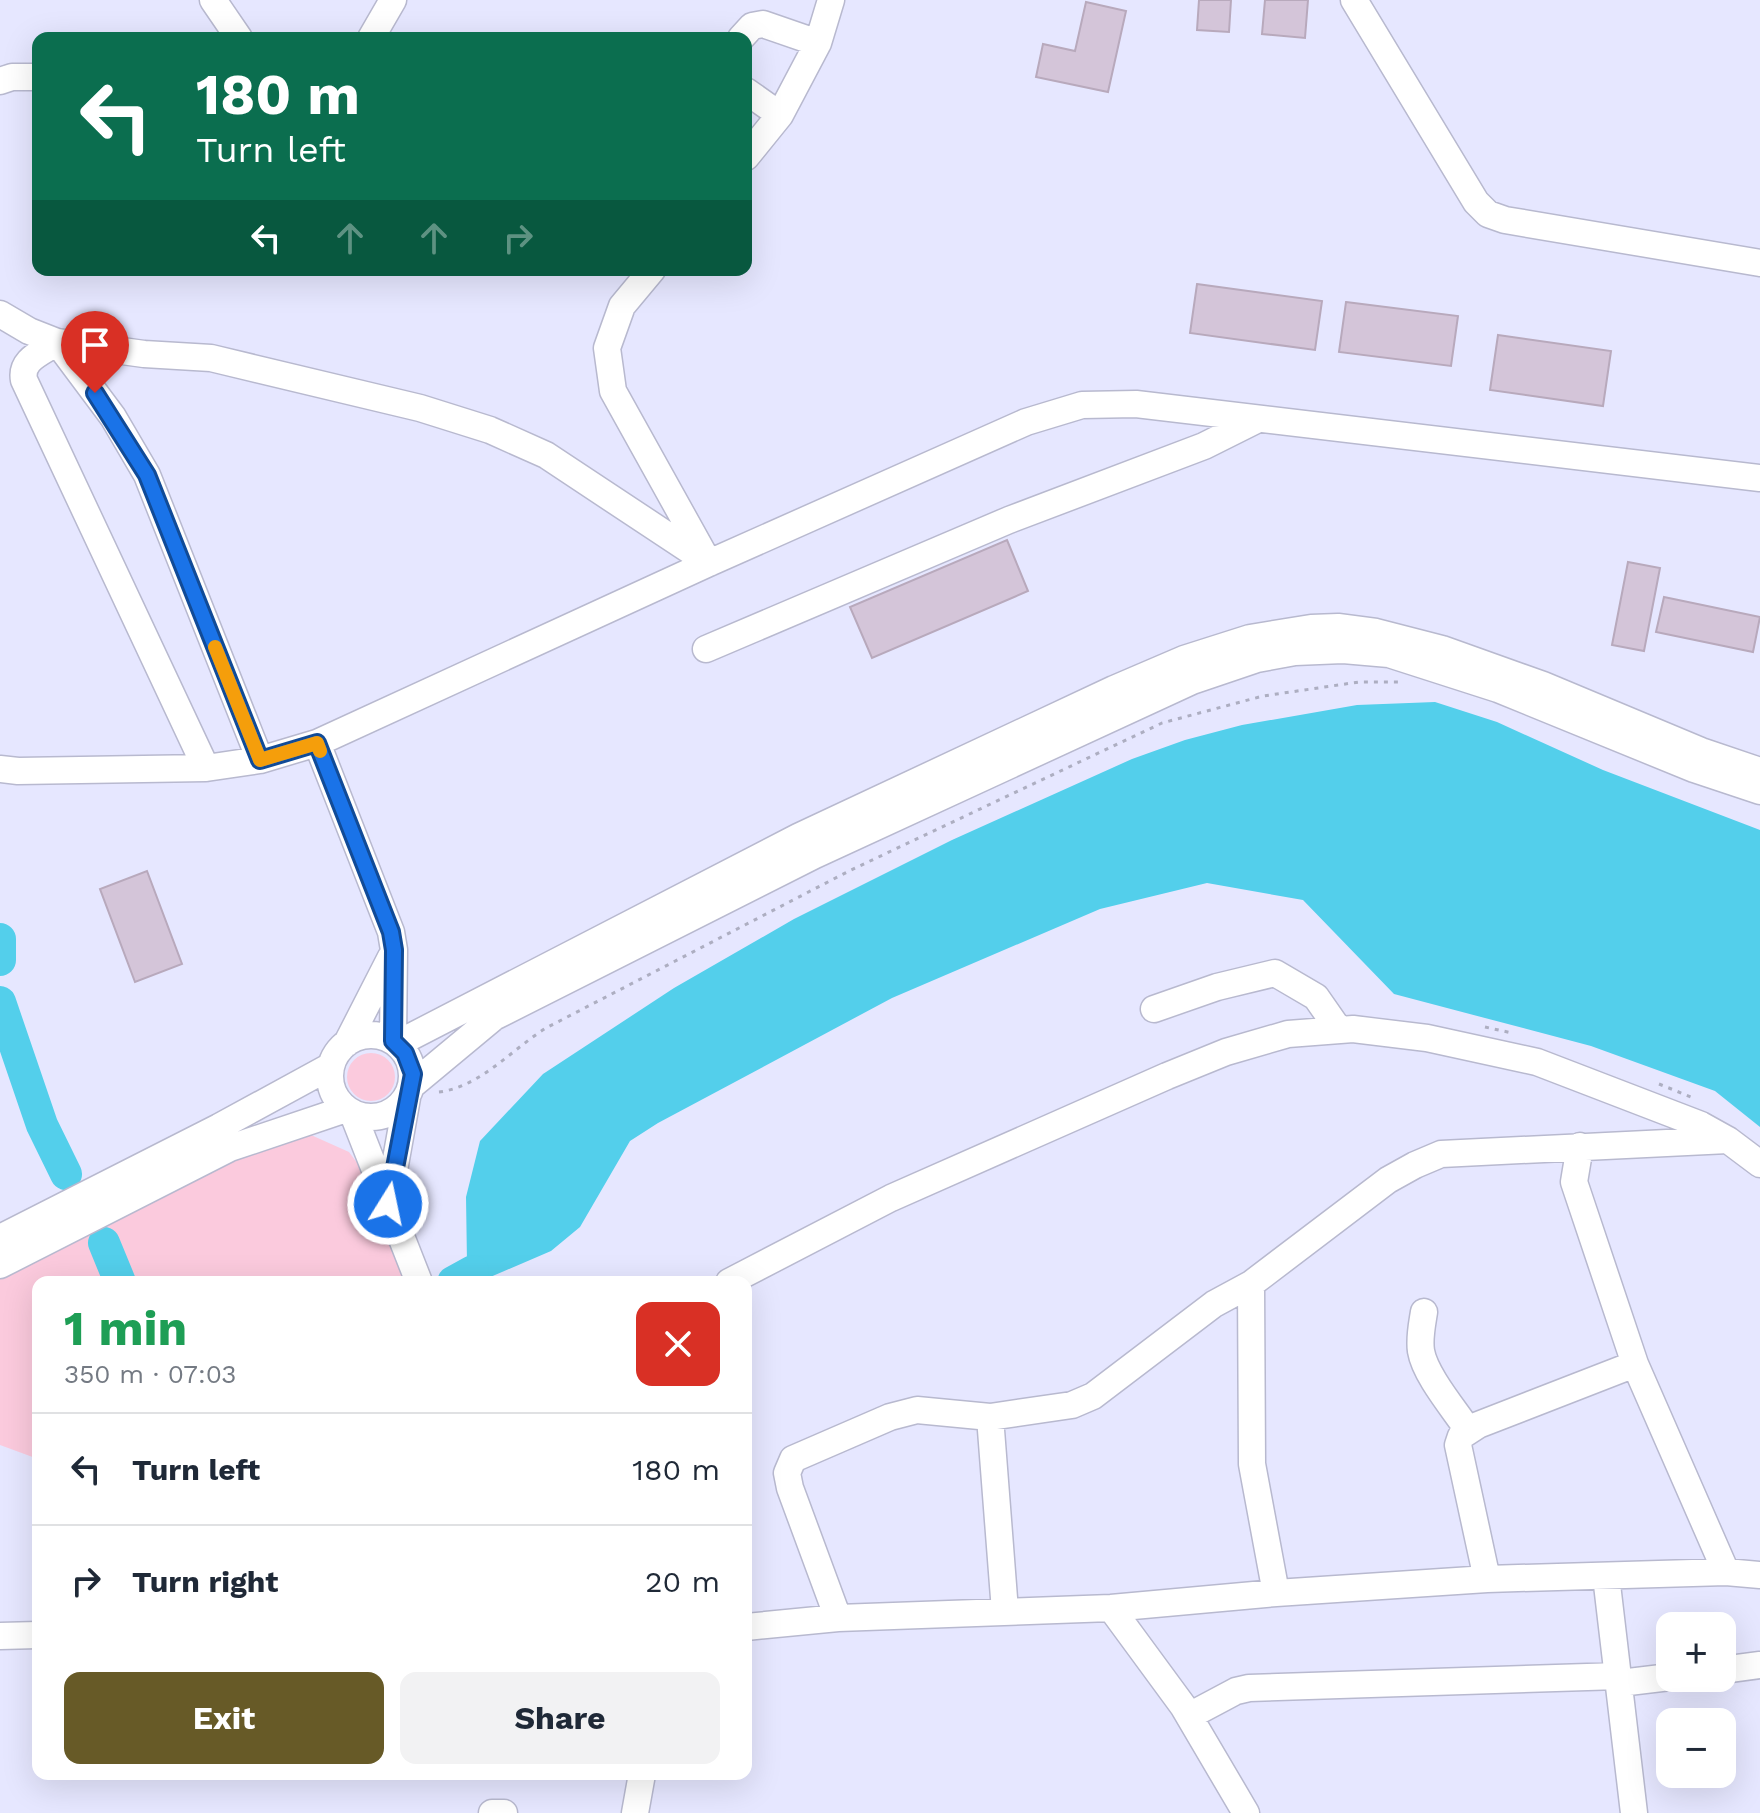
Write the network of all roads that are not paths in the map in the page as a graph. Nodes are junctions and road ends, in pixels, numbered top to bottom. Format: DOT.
graph roads {
  1 [pos="213,0"];
  2 [pos="393,0"];
  3 [pos="831,0"];
  4 [pos="1354,0"];
  5 [pos="235,32"];
  6 [pos="374,32"];
  7 [pos="746,32"];
  8 [pos="818,43"];
  9 [pos="32,77"];
  10 [pos="0,81"];
  11 [pos="752,95"];
  12 [pos="780,115"];
  13 [pos="752,150"];
  14 [pos="1760,263"];
  15 [pos="647,276"];
  16 [pos="0,314"];
  17 [pos="57,342"];
  18 [pos="1258,419"];
  19 [pos="1760,478"];
  20 [pos="709,563"];
  21 [pos="706,649"];
  22 [pos="317,743"];
  23 [pos="260,760"];
  24 [pos="206,768"];
  25 [pos="0,769"];
  26 [pos="1760,771"];
  27 [pos="1760,791"];
  28 [pos="394,950"];
  29 [pos="1154,1009"];
  30 [pos="1339,1030"];
  31 [pos="347,1043"];
  32 [pos="395,1043"];
  33 [pos="331,1066"];
  34 [pos="409,1092"];
  35 [pos="350,1112"];
  36 [pos="1728,1140"];
  37 [pos="1580,1146"];
  38 [pos="1760,1164"];
  39 [pos="388,1204"];
  40 [pos="0,1238"];
  41 [pos="0,1265"];
  42 [pos="417,1276"];
  43 [pos="741,1276"];
  44 [pos="1251,1284"];
  45 [pos="1424,1312"];
  46 [pos="1635,1364"];
  47 [pos="990,1417"];
  48 [pos="1468,1430"];
  49 [pos="1726,1572"];
  50 [pos="1760,1575"];
  51 [pos="1606,1576"];
  52 [pos="1487,1579"];
  53 [pos="1276,1593"];
  54 [pos="1111,1608"];
  55 [pos="1005,1611"];
  56 [pos="838,1618"];
  57 [pos="752,1626"];
  58 [pos="32,1635"];
  59 [pos="0,1636"];
  60 [pos="1760,1665"];
  61 [pos="1736,1668"];
  62 [pos="1656,1678"];
  63 [pos="1620,1680"];
  64 [pos="1189,1716"];
  65 [pos="641,1780"];
  66 [pos="492,1813"];
  67 [pos="504,1813"];
  68 [pos="635,1813"];
  69 [pos="1246,1813"];
  70 [pos="1634,1813"];
  1 -- 5 [label="street"];
  2 -- 6 [label="street"];
  3 -- 8 [label="street"];
  4 -- 14 [label="street"];
  7 -- 8 [label="street"];
  8 -- 12 [label="street"];
  9 -- 10 [label="street"];
  11 -- 12 [label="street"];
  12 -- 13 [label="street"];
  15 -- 20 [label="street"];
  16 -- 17 [label="street"];
  17 -- 20 [label="street"];
  17 -- 23 [label="street"];
  17 -- 24 [label="street"];
  18 -- 19 [label="street"];
  18 -- 20 [label="street"];
  18 -- 21 [label="street"];
  20 -- 22 [label="street"];
  22 -- 23 [label="street"];
  22 -- 28 [label="street"];
  23 -- 24 [label="street"];
  24 -- 25 [label="street"];
  26 -- 32 [label="street"];
  27 -- 34 [label="street"];
  28 -- 31 [label="street"];
  28 -- 32 [label="street"];
  29 -- 30 [label="street"];
  30 -- 36 [label="street"];
  30 -- 43 [label="street"];
  31 -- 32 [label="street"];
  31 -- 33 [label="street"];
  32 -- 34 [label="street"];
  33 -- 35 [label="street"];
  33 -- 40 [label="street"];
  34 -- 35 [label="street"];
  34 -- 39 [label="street"];
  35 -- 39 [label="street"];
  35 -- 41 [label="street"];
  36 -- 37 [label="street"];
  36 -- 38 [label="street"];
  37 -- 44 [label="street"];
  37 -- 46 [label="street"];
  39 -- 42 [label="street"];
  44 -- 47 [label="street"];
  44 -- 53 [label="street"];
  45 -- 48 [label="street"];
  46 -- 48 [label="street"];
  46 -- 49 [label="street"];
  47 -- 55 [label="street"];
  47 -- 56 [label="street"];
  48 -- 52 [label="street"];
  49 -- 50 [label="street"];
  49 -- 51 [label="street"];
  51 -- 52 [label="street"];
  51 -- 63 [label="street"];
  52 -- 53 [label="street"];
  53 -- 54 [label="street"];
  54 -- 55 [label="street"];
  54 -- 64 [label="street"];
  55 -- 56 [label="street"];
  56 -- 57 [label="street"];
  58 -- 59 [label="street"];
  60 -- 61 [label="street"];
  62 -- 63 [label="street"];
  63 -- 64 [label="street"];
  63 -- 70 [label="street"];
  64 -- 69 [label="street"];
  65 -- 68 [label="street"];
  66 -- 67 [label="street"];
}
